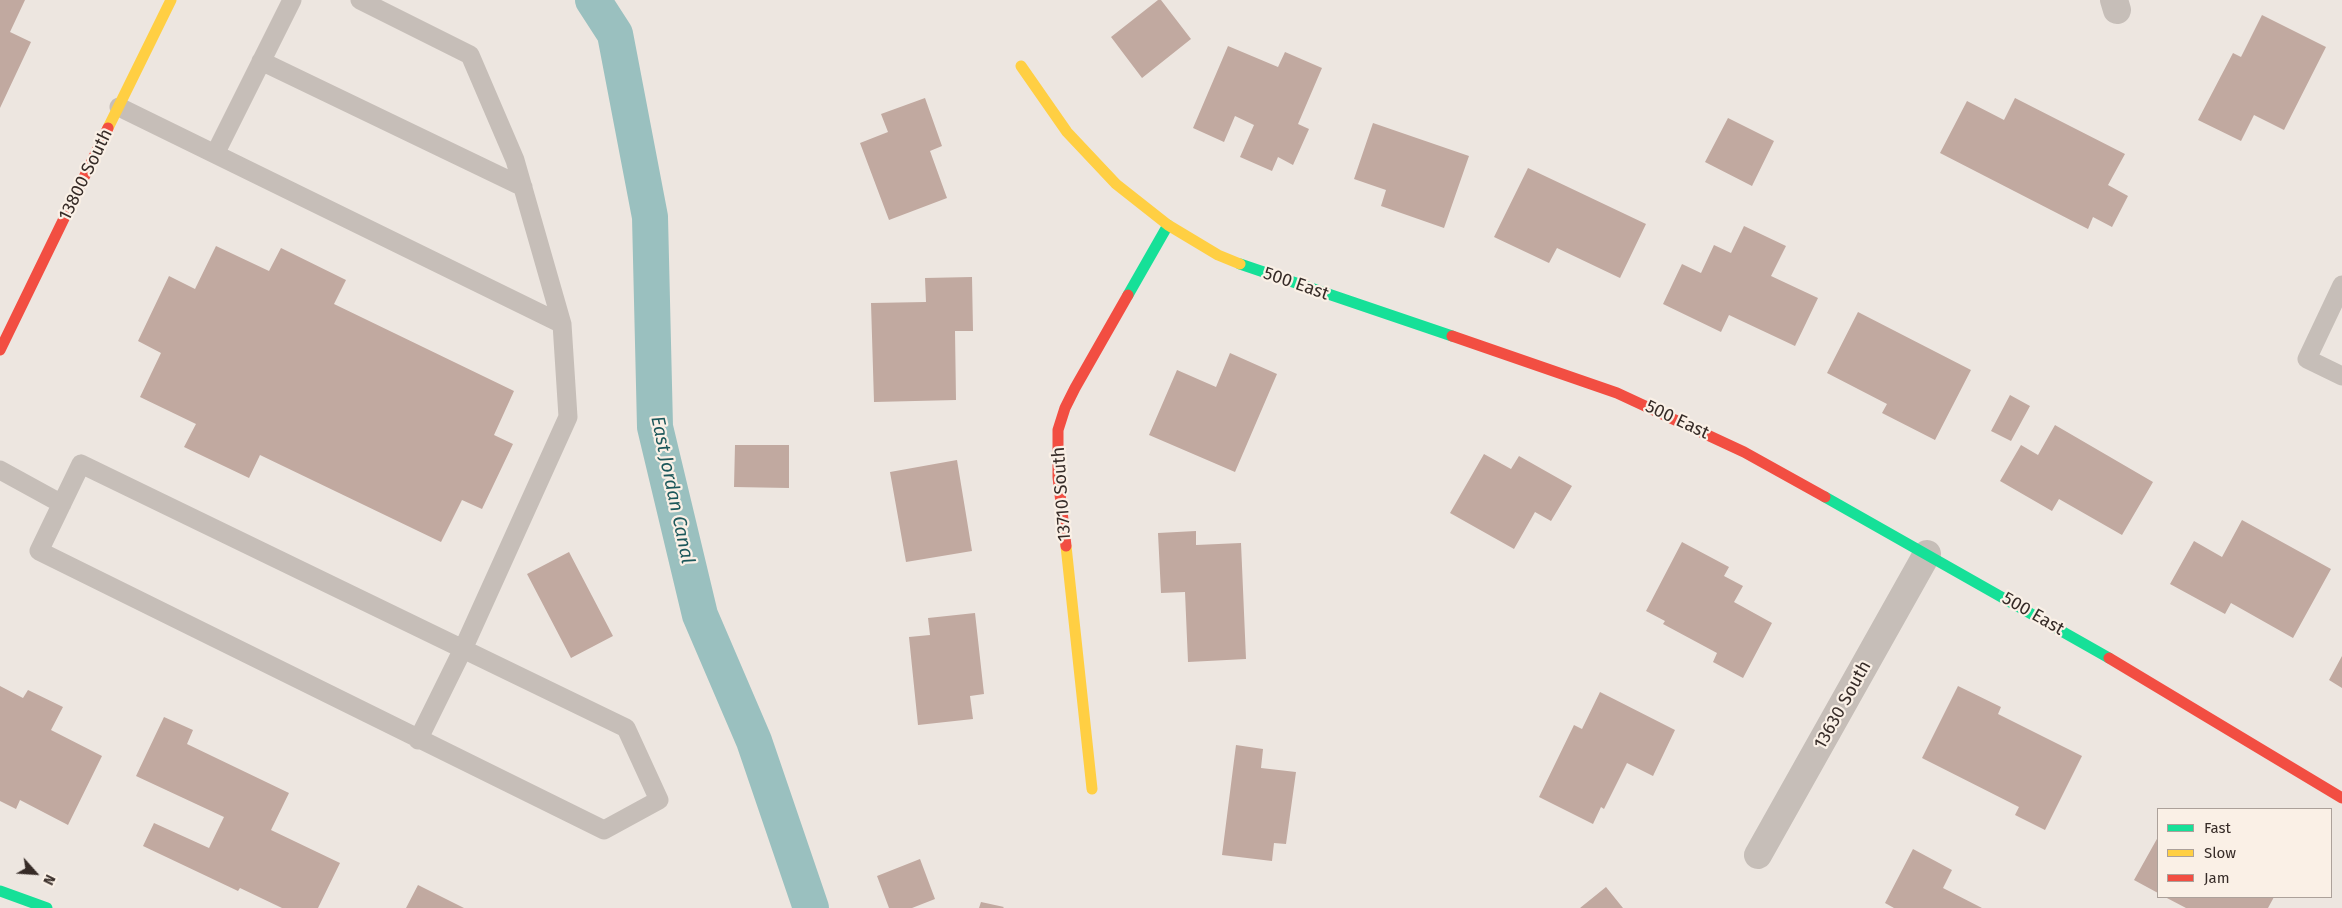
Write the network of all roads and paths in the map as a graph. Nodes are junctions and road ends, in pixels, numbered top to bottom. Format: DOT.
graph roads {
  1 [pos="172,0"];
  2 [pos="292,0"];
  3 [pos="360,0"];
  4 [pos="261,61"];
  5 [pos="1021,66"];
  6 [pos="119,107"];
  7 [pos="215,154"];
  8 [pos="523,187"];
  9 [pos="1168,225"];
  10 [pos="2342,285"];
  11 [pos="562,324"];
  12 [pos="0,350"];
  13 [pos="2342,376"];
  14 [pos="0,470"];
  15 [pos="62,504"];
  16 [pos="1927,554"];
  17 [pos="462,650"];
  18 [pos="418,740"];
  19 [pos="1092,789"];
  20 [pos="2342,798"];
  21 [pos="1758,855"];
  22 [pos="0,891"];
  23 [pos="47,908"];
  1 -- 6 [label="street, 13800 South"];
  2 -- 4 [label="lane"];
  3 -- 8 [label="lane"];
  4 -- 7 [label="lane"];
  4 -- 8 [label="lane"];
  5 -- 9 [label="street, 500 East"];
  6 -- 7 [label="lane"];
  6 -- 12 [label="street, 13800 South"];
  7 -- 11 [label="lane"];
  8 -- 11 [label="lane"];
  9 -- 16 [label="street, 500 East"];
  9 -- 19 [label="street, 13710 South"];
  10 -- 13 [label="lane"];
  11 -- 17 [label="lane"];
  14 -- 15 [label="lane"];
  15 -- 17 [label="lane"];
  15 -- 18 [label="lane"];
  16 -- 20 [label="street, 500 East"];
  16 -- 21 [label="street, 13630 South"];
  17 -- 18 [label="lane"];
  17 -- 18 [label="lane"];
  22 -- 23 [label="street"];
}
